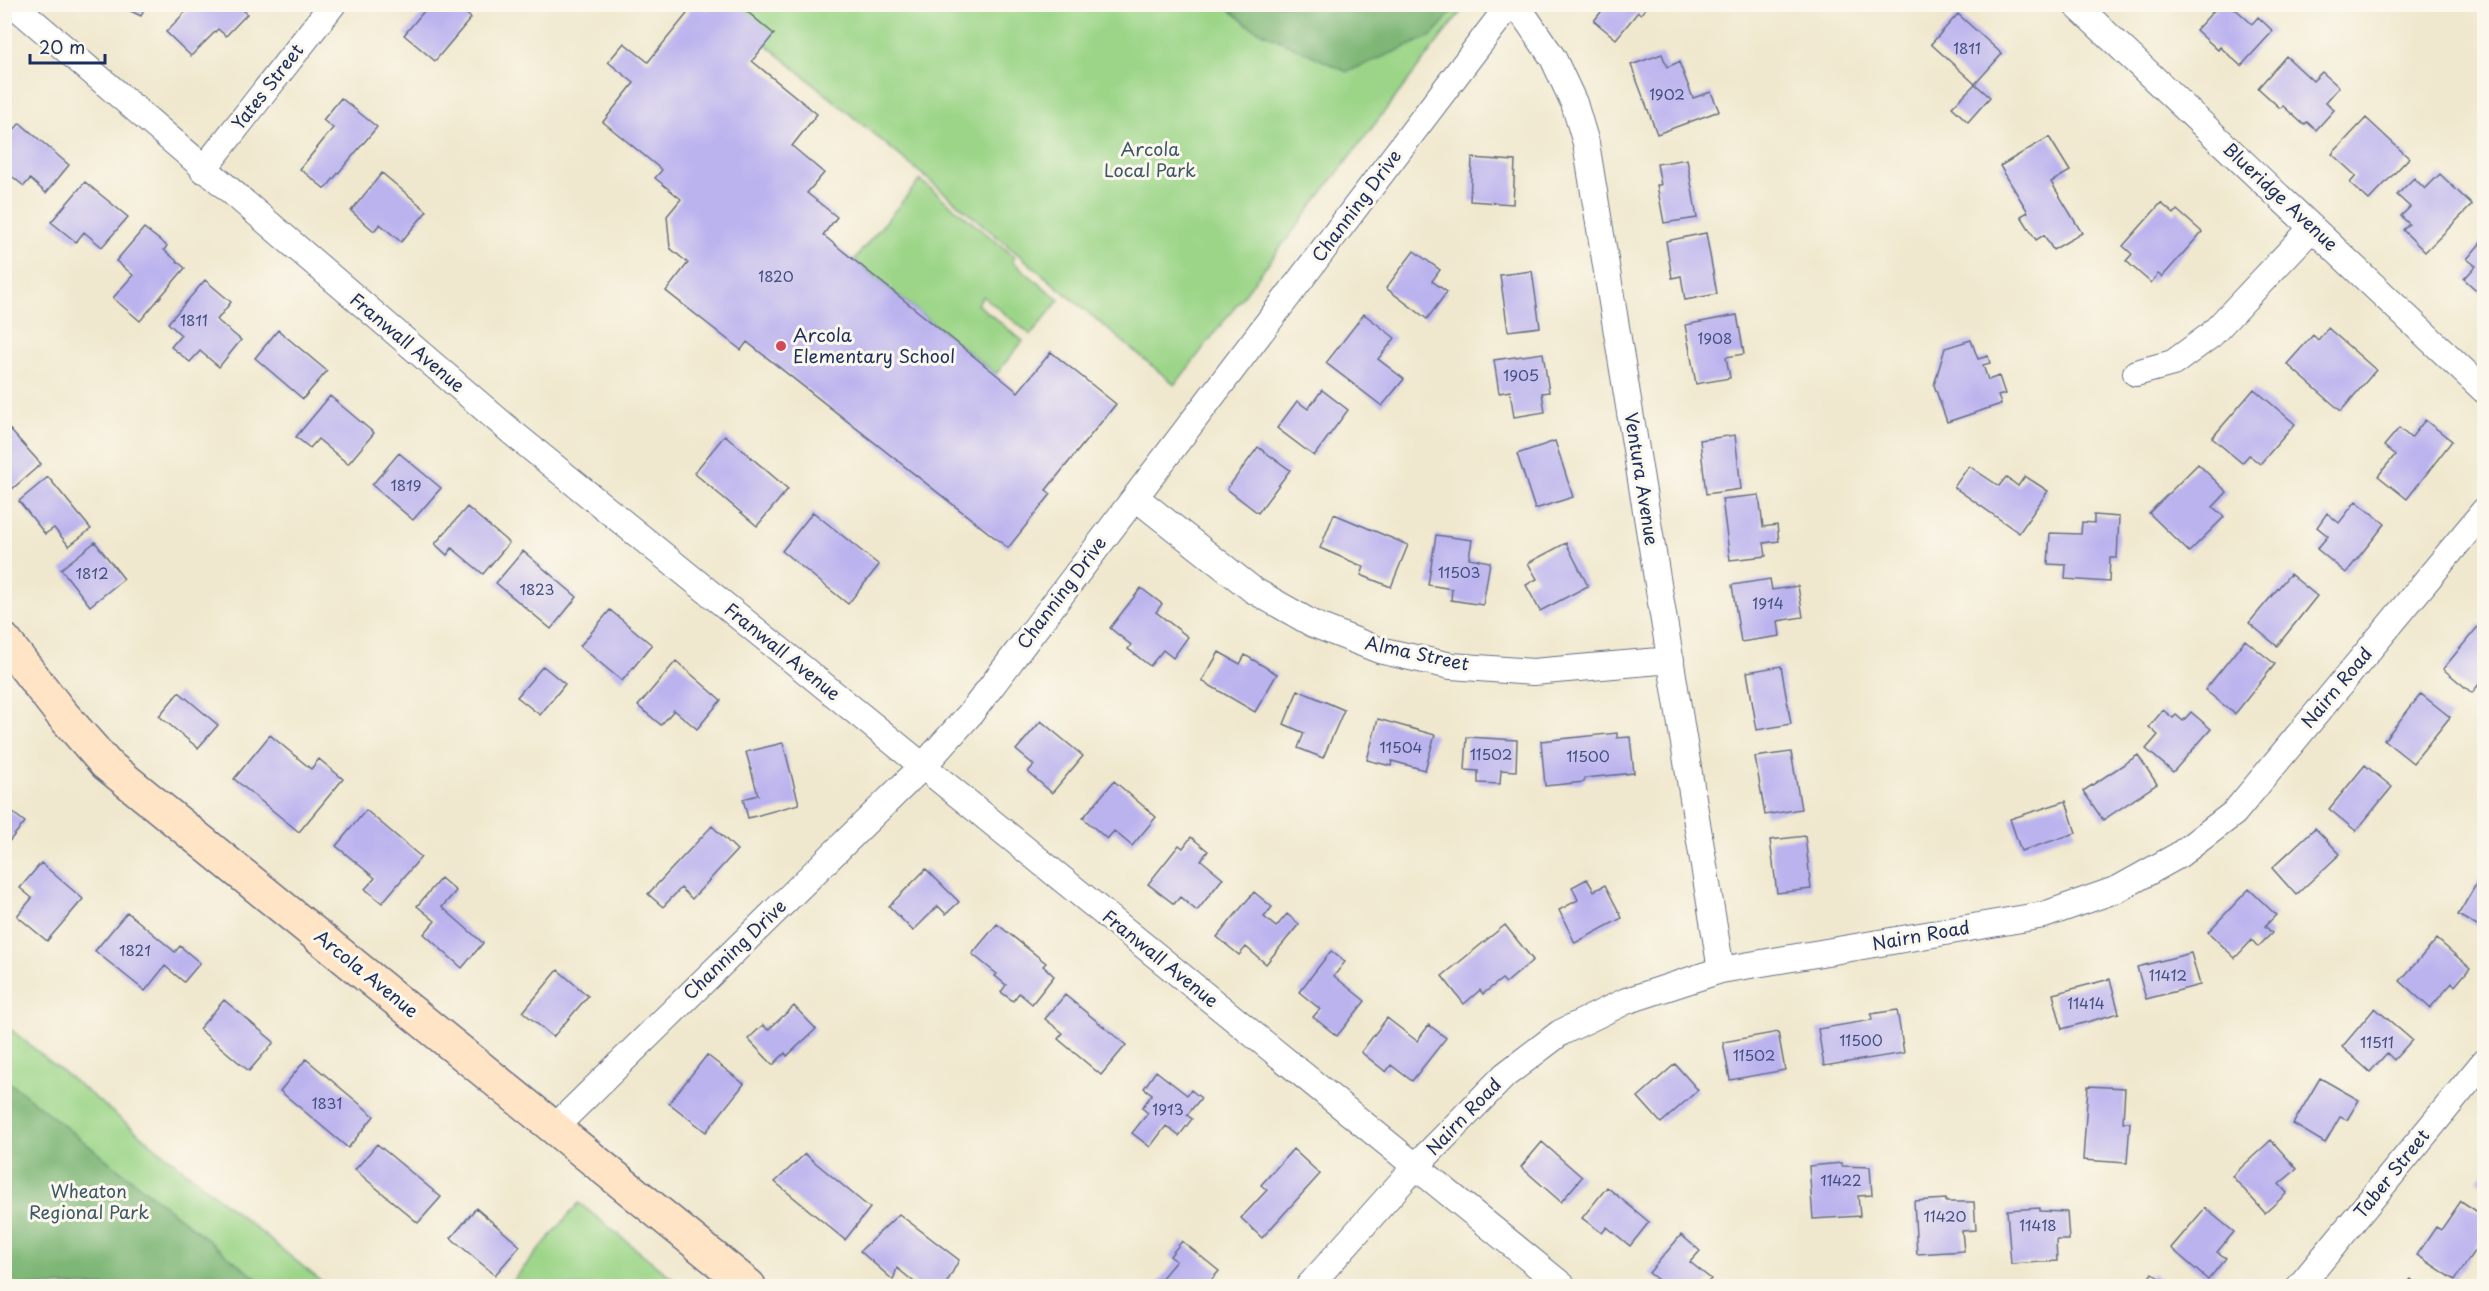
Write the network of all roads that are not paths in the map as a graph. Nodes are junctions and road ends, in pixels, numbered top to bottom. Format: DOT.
graph roads {
  1 [pos="13,4"];
  2 [pos="333,4"];
  3 [pos="1510,4"];
  4 [pos="1516,4"];
  5 [pos="2075,4"];
  6 [pos="203,170"];
  7 [pos="2312,228"];
  8 [pos="2136,374"];
  9 [pos="2484,390"];
  10 [pos="1135,497"];
  11 [pos="2484,511"];
  12 [pos="4,640"];
  13 [pos="1671,660"];
  14 [pos="923,766"];
  15 [pos="1720,970"];
  16 [pos="2484,1062"];
  17 [pos="554,1128"];
  18 [pos="1416,1166"];
  19 [pos="749,1287"];
  20 [pos="1308,1287"];
  21 [pos="1563,1287"];
  22 [pos="2300,1287"];
  1 -- 6 [label="street, Franwall Avenue"];
  2 -- 6 [label="street, Yates Street"];
  3 -- 10 [label="street, Channing Drive"];
  4 -- 13 [label="street, Ventura Avenue"];
  5 -- 7 [label="street, Blueridge Avenue"];
  6 -- 14 [label="street, Franwall Avenue"];
  7 -- 8 [label="street"];
  7 -- 9 [label="street, Blueridge Avenue"];
  10 -- 13 [label="street, Alma Street"];
  10 -- 14 [label="street, Channing Drive"];
  11 -- 15 [label="street, Nairn Road"];
  12 -- 17 [label="street, Arcola Avenue"];
  13 -- 15 [label="street, Ventura Avenue"];
  14 -- 17 [label="street, Channing Drive"];
  14 -- 18 [label="street, Franwall Avenue"];
  15 -- 18 [label="street, Nairn Road"];
  16 -- 22 [label="street, Taber Street"];
  17 -- 19 [label="street, Arcola Avenue"];
  18 -- 20 [label="street, Nairn Road"];
  18 -- 21 [label="street, Franwall Avenue"];
}
